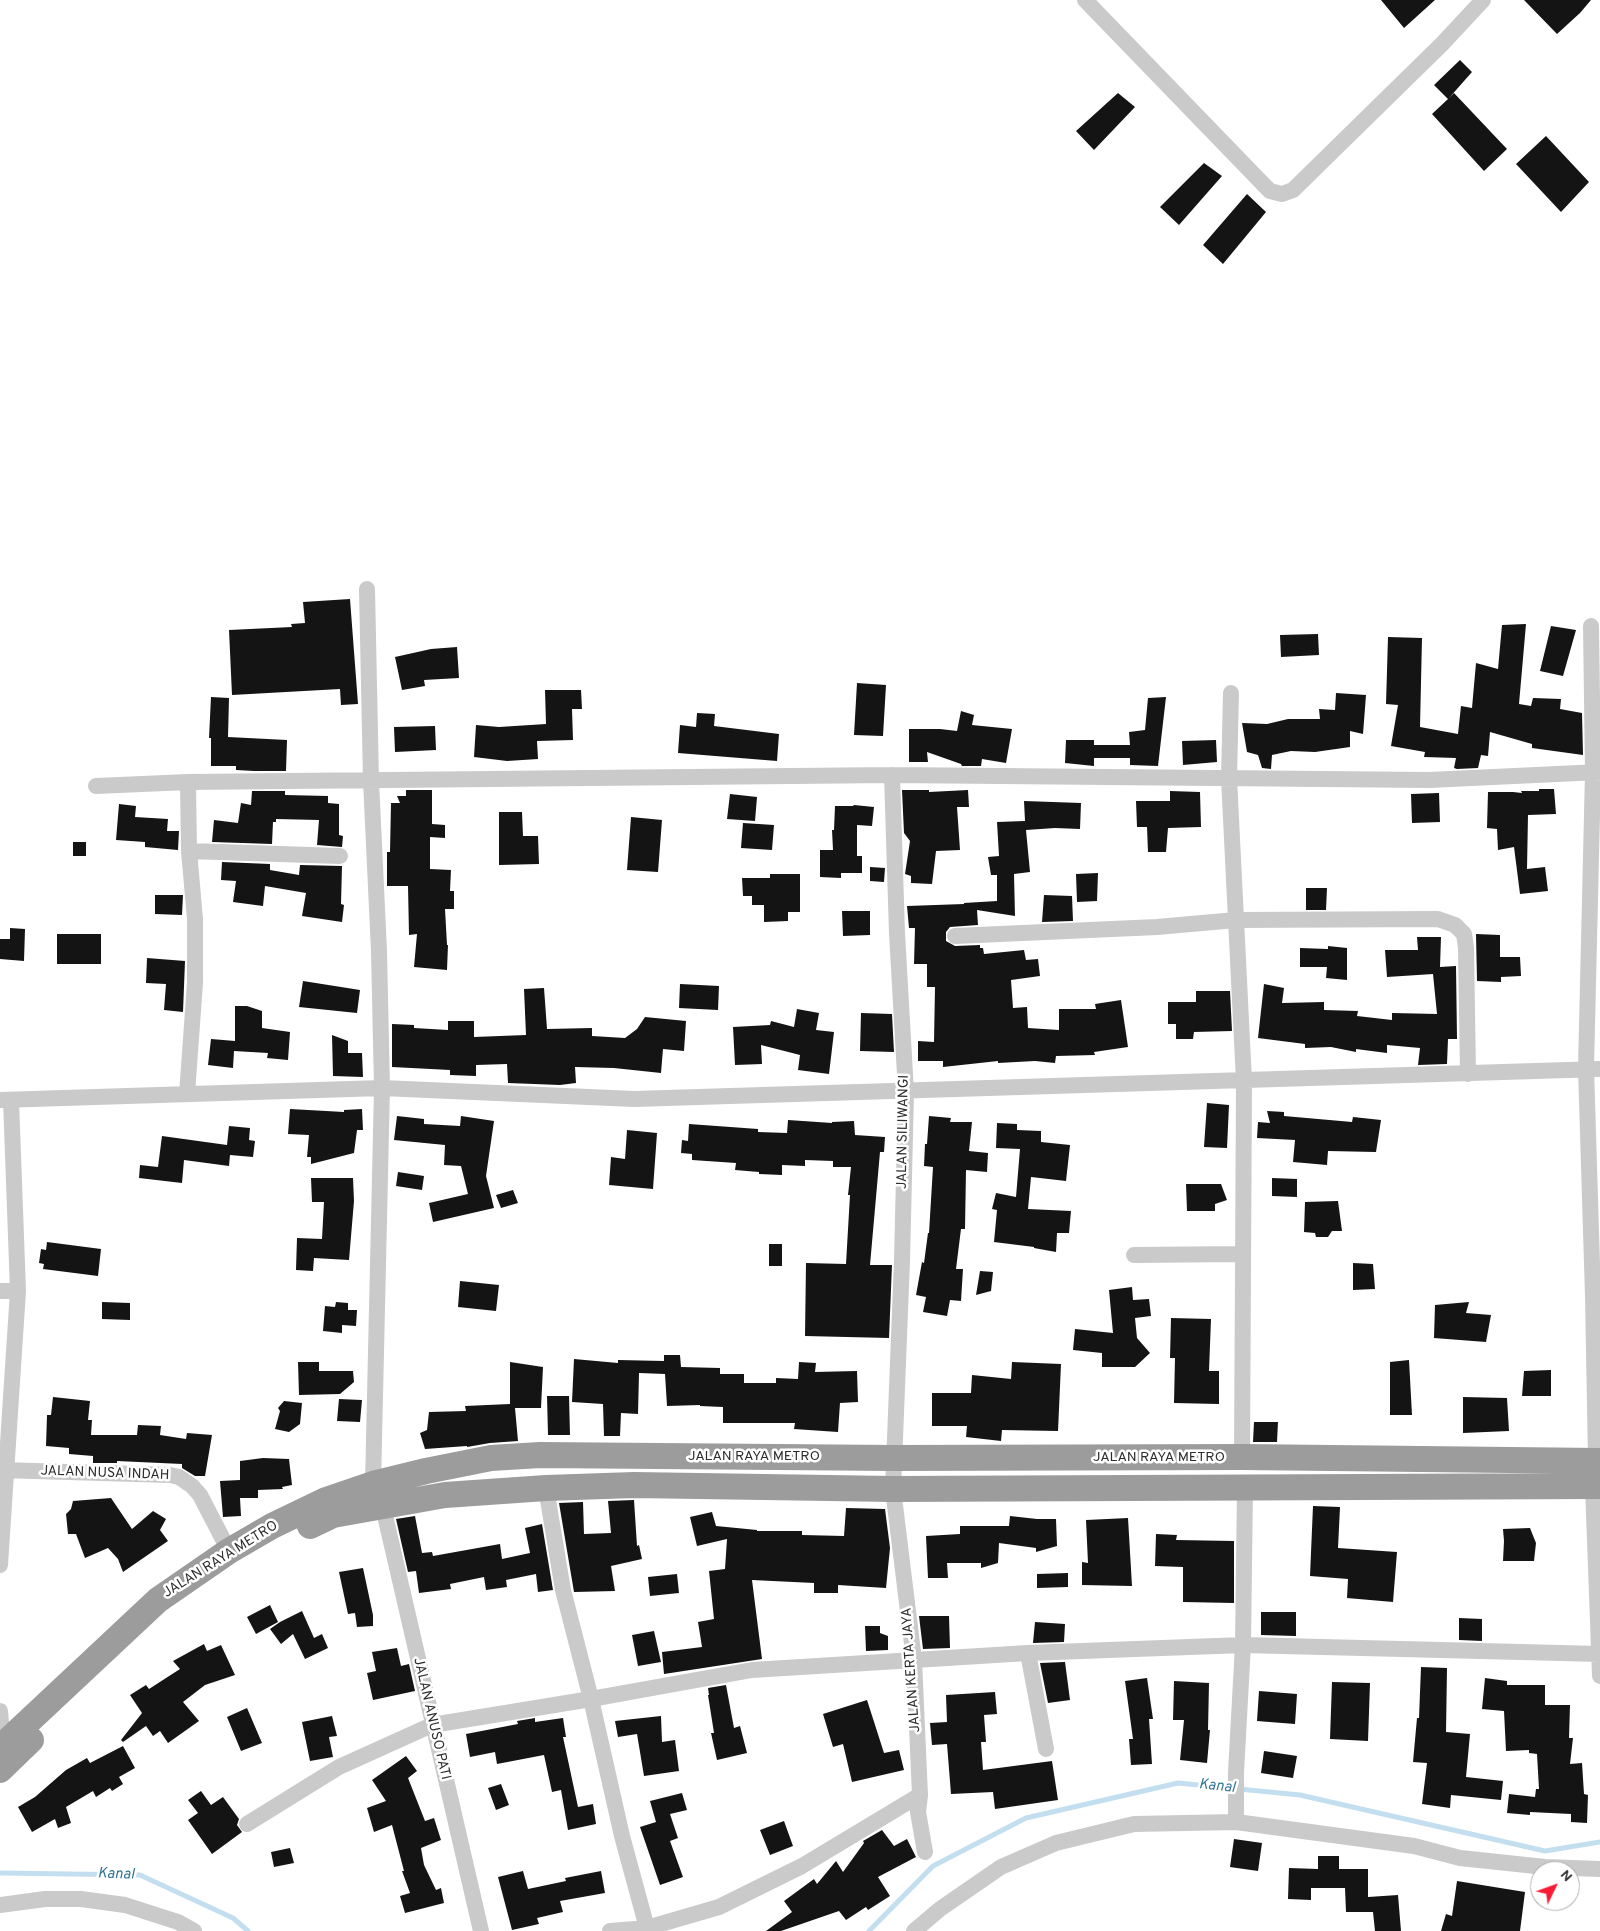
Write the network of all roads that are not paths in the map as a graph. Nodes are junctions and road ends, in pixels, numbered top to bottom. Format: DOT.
graph roads {
  1 [pos="1085,0"];
  2 [pos="1483,0"];
  3 [pos="367,589"];
  4 [pos="1591,626"];
  5 [pos="1231,693"];
  6 [pos="1596,772"];
  7 [pos="892,776"];
  8 [pos="1229,778"];
  9 [pos="371,781"];
  10 [pos="188,782"];
  11 [pos="96,786"];
  12 [pos="189,852"];
  13 [pos="340,856"];
  14 [pos="1236,920"];
  15 [pos="955,936"];
  16 [pos="1593,1069"];
  17 [pos="1468,1074"];
  18 [pos="1244,1080"];
  19 [pos="382,1088"];
  20 [pos="906,1092"];
  21 [pos="187,1094"];
  22 [pos="5,1100"];
  23 [pos="1242,1254"];
  24 [pos="1134,1255"];
  25 [pos="0,1291"];
  26 [pos="18,1291"];
  27 [pos="1242,1457"];
  28 [pos="894,1458"];
  29 [pos="1598,1461"];
  30 [pos="3,1470"];
  31 [pos="1596,1486"];
  32 [pos="1245,1487"];
  33 [pos="546,1488"];
  34 [pos="894,1489"];
  35 [pos="378,1495"];
  36 [pos="229,1551"];
  37 [pos="0,1565"];
  38 [pos="1243,1645"];
  39 [pos="1028,1653"];
  40 [pos="1600,1654"];
  41 [pos="914,1660"];
  42 [pos="91,1673"];
  43 [pos="1600,1676"];
  44 [pos="591,1699"];
  45 [pos="0,1711"];
  46 [pos="432,1725"];
  47 [pos="1046,1750"];
  48 [pos="1,1754"];
  49 [pos="920,1795"];
  50 [pos="1235,1817"];
  51 [pos="247,1824"];
  52 [pos="925,1852"];
  53 [pos="1600,1869"];
  54 [pos="0,1905"];
  55 [pos="647,1928"];
  56 [pos="194,1931"];
  57 [pos="481,1931"];
  58 [pos="610,1931"];
  59 [pos="914,1931"];
  1 -- 2 [label="street"];
  3 -- 9 [label="street, JALAN ANUSO PATI"];
  4 -- 6 [label="street"];
  5 -- 8 [label="street"];
  6 -- 8 [label="street"];
  6 -- 16 [label="street"];
  7 -- 8 [label="street"];
  7 -- 9 [label="street"];
  7 -- 20 [label="street, JALAN SILIWANGI"];
  8 -- 14 [label="street"];
  9 -- 10 [label="street"];
  9 -- 19 [label="street, JALAN ANUSO PATI"];
  10 -- 11 [label="street"];
  10 -- 12 [label="street"];
  12 -- 13 [label="street"];
  12 -- 21 [label="street"];
  14 -- 15 [label="street"];
  14 -- 17 [label="street"];
  14 -- 18 [label="street"];
  16 -- 17 [label="street"];
  16 -- 29 [label="street"];
  17 -- 18 [label="street"];
  18 -- 20 [label="street"];
  18 -- 23 [label="street"];
  19 -- 20 [label="street"];
  19 -- 21 [label="street"];
  19 -- 35 [label="street, JALAN ANUSO PATI"];
  20 -- 28 [label="street, JALAN SILIWANGI"];
  21 -- 22 [label="street"];
  22 -- 26 [label="street"];
  23 -- 24 [label="street"];
  23 -- 27 [label="street"];
  25 -- 26 [label="street"];
  26 -- 30 [label="street"];
  27 -- 28 [label="highway, JALAN RAYA METRO"];
  27 -- 29 [label="highway, JALAN RAYA METRO"];
  28 -- 34 [label="street, JALAN SILIWANGI"];
  28 -- 35 [label="highway, JALAN RAYA METRO"];
  29 -- 31 [label="street"];
  30 -- 36 [label="street, JALAN NUSA INDAH"];
  30 -- 37 [label="street"];
  31 -- 32 [label="highway"];
  31 -- 40 [label="street"];
  32 -- 34 [label="highway"];
  32 -- 38 [label="street"];
  33 -- 34 [label="highway"];
  33 -- 35 [label="highway"];
  33 -- 44 [label="street"];
  34 -- 41 [label="street, JALAN KERTA JAYA"];
  35 -- 36 [label="highway, JALAN RAYA METRO"];
  35 -- 42 [label="highway"];
  35 -- 46 [label="street, JALAN ANUSO PATI"];
  36 -- 42 [label="highway, JALAN RAYA METRO"];
  38 -- 39 [label="street"];
  38 -- 40 [label="street"];
  38 -- 50 [label="street"];
  39 -- 41 [label="street"];
  39 -- 47 [label="street"];
  40 -- 43 [label="street"];
  41 -- 44 [label="street"];
  41 -- 49 [label="street, JALAN KERTA JAYA"];
  42 -- 48 [label="highway"];
  44 -- 46 [label="street"];
  44 -- 55 [label="street"];
  45 -- 48 [label="street"];
  46 -- 51 [label="street"];
  46 -- 57 [label="street, JALAN ANUSO PATI"];
  49 -- 52 [label="street, JALAN KERTA JAYA"];
  49 -- 55 [label="street"];
  50 -- 53 [label="street"];
  50 -- 59 [label="street"];
  54 -- 56 [label="street"];
  55 -- 58 [label="street"];
}
